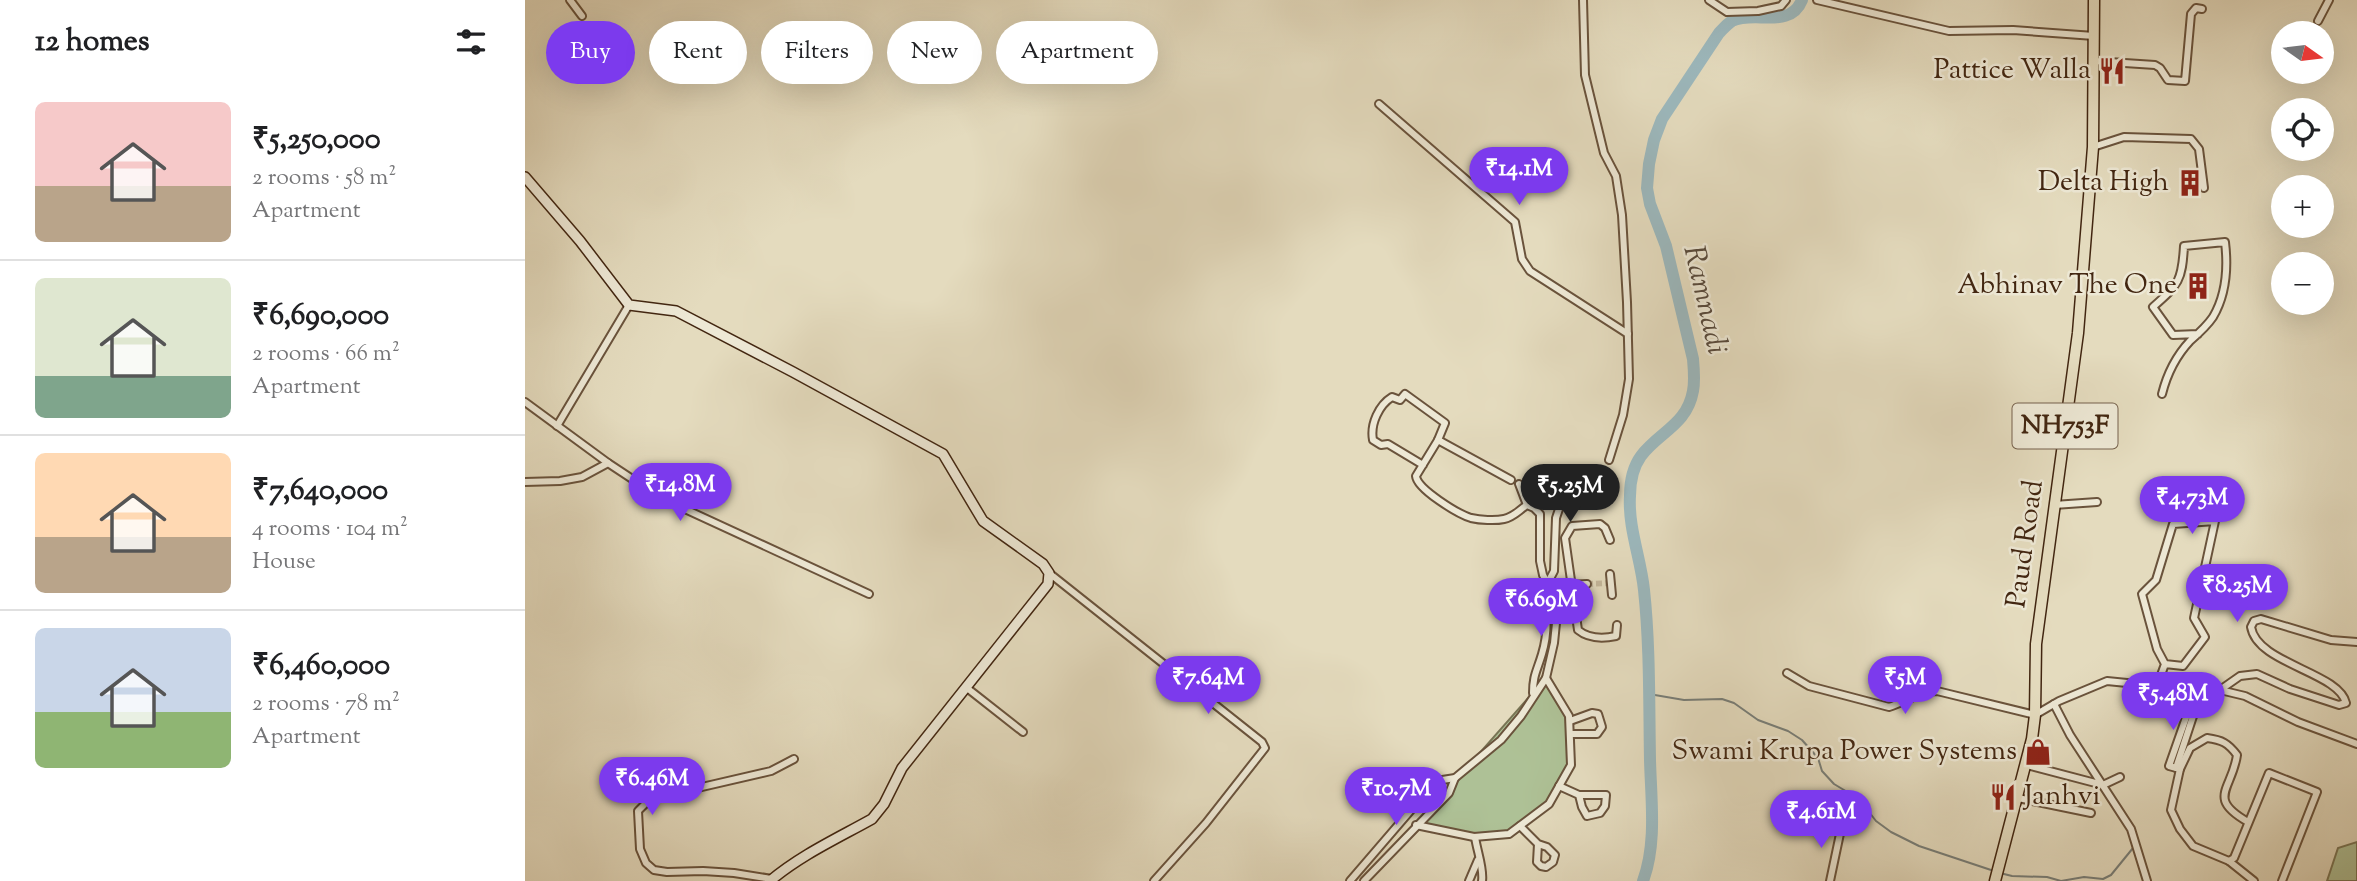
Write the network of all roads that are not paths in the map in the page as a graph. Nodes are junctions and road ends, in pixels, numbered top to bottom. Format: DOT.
graph roads {
  1 [pos="570,0"];
  2 [pos="1583,0"];
  3 [pos="1709,0"];
  4 [pos="1786,0"];
  5 [pos="1817,0"];
  6 [pos="2094,0"];
  7 [pos="2329,0"];
  8 [pos="2202,9"];
  9 [pos="582,16"];
  10 [pos="2318,21"];
  11 [pos="2094,36"];
  12 [pos="2094,61"];
  13 [pos="1378,104"];
  14 [pos="2093,148"];
  15 [pos="525,177"];
  16 [pos="2203,188"];
  17 [pos="629,305"];
  18 [pos="1628,334"];
  19 [pos="2198,334"];
  20 [pos="2162,394"];
  21 [pos="525,402"];
  22 [pos="557,426"];
  23 [pos="1438,440"];
  24 [pos="1609,460"];
  25 [pos="608,463"];
  26 [pos="1423,465"];
  27 [pos="1511,480"];
  28 [pos="1553,480"];
  29 [pos="525,482"];
  30 [pos="1519,484"];
  31 [pos="2097,502"];
  32 [pos="1527,505"];
  33 [pos="2054,505"];
  34 [pos="1610,540"];
  35 [pos="1049,573"];
  36 [pos="1610,574"];
  37 [pos="1549,584"];
  38 [pos="1587,584"];
  39 [pos="1571,585"];
  40 [pos="869,594"];
  41 [pos="1612,595"];
  42 [pos="1617,625"];
  43 [pos="2357,642"];
  44 [pos="2165,664"];
  45 [pos="1787,673"];
  46 [pos="1546,678"];
  47 [pos="2157,686"];
  48 [pos="967,688"];
  49 [pos="2199,689"];
  50 [pos="2220,690"];
  51 [pos="1532,695"];
  52 [pos="2054,704"];
  53 [pos="2035,715"];
  54 [pos="1570,721"];
  55 [pos="1023,732"];
  56 [pos="1570,734"];
  57 [pos="2357,744"];
  58 [pos="794,759"];
  59 [pos="2027,765"];
  60 [pos="2175,768"];
  61 [pos="2120,777"];
  62 [pos="1455,778"];
  63 [pos="2103,785"];
  64 [pos="1559,786"];
  65 [pos="1579,795"];
  66 [pos="2018,798"];
  67 [pos="2091,813"];
  68 [pos="1822,817"];
  69 [pos="2248,822"];
  70 [pos="1416,825"];
  71 [pos="1520,826"];
  72 [pos="1475,837"];
  73 [pos="1538,844"];
  74 [pos="1478,860"];
  75 [pos="2229,861"];
  76 [pos="771,880"];
  77 [pos="1154,881"];
  78 [pos="1350,881"];
  79 [pos="1364,881"];
  80 [pos="1469,881"];
  81 [pos="1482,881"];
  82 [pos="1830,881"];
  83 [pos="1995,881"];
  84 [pos="2147,881"];
  85 [pos="2254,881"];
  86 [pos="2282,881"];
  1 -- 9 [label="street"];
  2 -- 18 [label="street"];
  3 -- 4 [label="street"];
  5 -- 11 [label="street"];
  6 -- 11 [label="main road, Paud Road / NH753F"];
  7 -- 10 [label="street"];
  8 -- 12 [label="street"];
  11 -- 12 [label="main road, Paud Road / NH753F"];
  12 -- 14 [label="main road, Paud Road / NH753F"];
  13 -- 18 [label="street"];
  14 -- 16 [label="street"];
  14 -- 33 [label="main road, Paud Road / NH753F"];
  15 -- 17 [label="street"];
  17 -- 22 [label="street"];
  17 -- 35 [label="street"];
  18 -- 24 [label="street"];
  19 -- 19 [label="street"];
  19 -- 20 [label="street"];
  21 -- 22 [label="street"];
  22 -- 25 [label="street"];
  23 -- 26 [label="street"];
  23 -- 26 [label="street"];
  23 -- 27 [label="street"];
  25 -- 29 [label="street"];
  25 -- 40 [label="street"];
  26 -- 32 [label="street"];
  28 -- 37 [label="street"];
  30 -- 32 [label="street"];
  31 -- 33 [label="street"];
  32 -- 37 [label="street"];
  33 -- 53 [label="main road, Paud Road / NH753F"];
  34 -- 39 [label="street"];
  35 -- 48 [label="street"];
  35 -- 77 [label="street"];
  36 -- 41 [label="street"];
  37 -- 39 [label="street"];
  37 -- 46 [label="street"];
  37 -- 51 [label="street"];
  38 -- 39 [label="street"];
  39 -- 42 [label="street"];
  43 -- 50 [label="street"];
  44 -- 44 [label="street"];
  44 -- 47 [label="street"];
  45 -- 53 [label="street"];
  46 -- 51 [label="street"];
  46 -- 54 [label="street"];
  47 -- 49 [label="street"];
  47 -- 52 [label="street"];
  48 -- 55 [label="street"];
  48 -- 76 [label="street"];
  49 -- 50 [label="street"];
  49 -- 60 [label="street"];
  50 -- 57 [label="street"];
  51 -- 62 [label="street"];
  52 -- 53 [label="street"];
  52 -- 63 [label="street"];
  53 -- 59 [label="main road, Paud Road / NH753F"];
  54 -- 56 [label="street"];
  54 -- 56 [label="street"];
  56 -- 64 [label="street"];
  58 -- 76 [label="street"];
  59 -- 63 [label="street"];
  59 -- 66 [label="main road, Paud Road / NH753F"];
  60 -- 69 [label="street"];
  60 -- 75 [label="street"];
  61 -- 63 [label="street"];
  62 -- 70 [label="street"];
  62 -- 78 [label="street"];
  63 -- 84 [label="street"];
  64 -- 65 [label="street"];
  64 -- 71 [label="street"];
  65 -- 65 [label="street"];
  66 -- 67 [label="street"];
  66 -- 83 [label="main road, Paud Road / NH753F"];
  68 -- 82 [label="street"];
  69 -- 75 [label="street"];
  69 -- 86 [label="street"];
  70 -- 72 [label="street"];
  70 -- 79 [label="street"];
  71 -- 72 [label="street"];
  71 -- 73 [label="street"];
  72 -- 74 [label="street"];
  74 -- 80 [label="street"];
  74 -- 81 [label="street"];
  75 -- 85 [label="street"];
}
